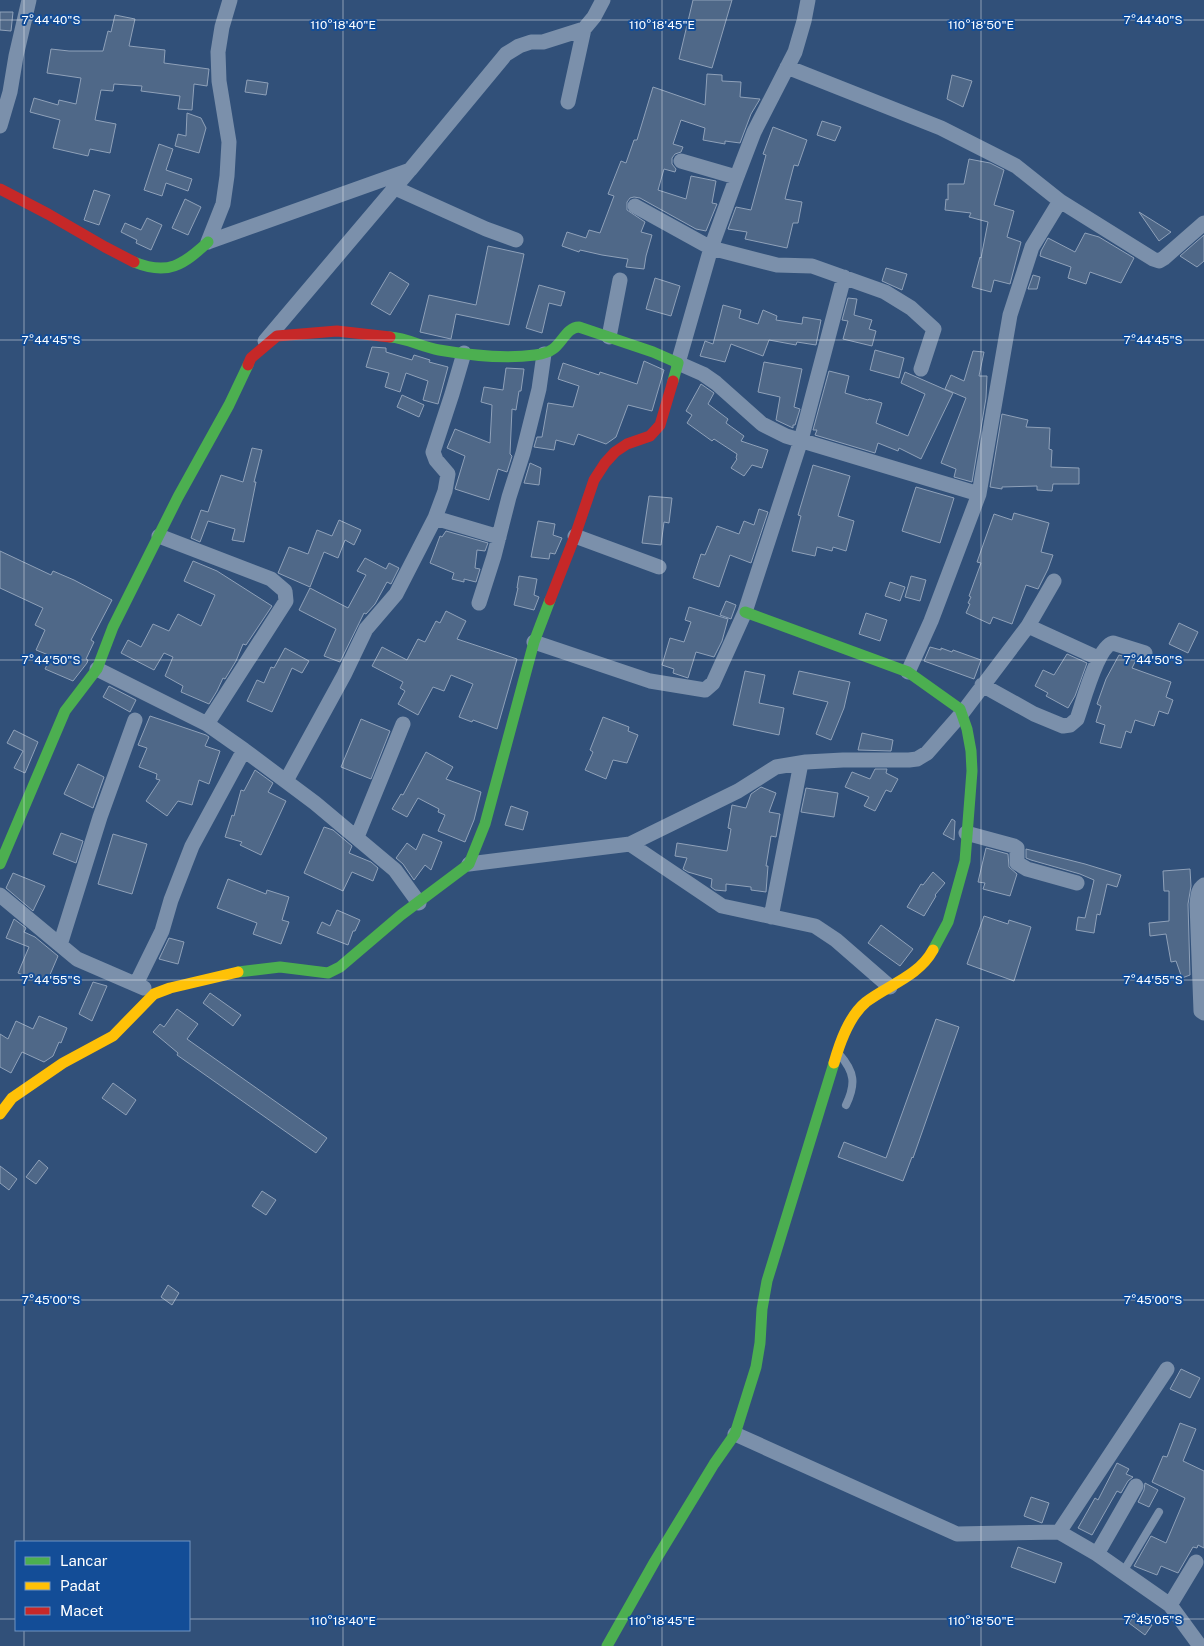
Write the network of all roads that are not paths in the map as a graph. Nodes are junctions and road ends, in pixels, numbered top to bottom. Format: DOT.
graph roads {
  1 [pos="29,0"];
  2 [pos="230,0"];
  3 [pos="603,0"];
  4 [pos="808,0"];
  5 [pos="584,29"];
  6 [pos="787,67"];
  7 [pos="568,102"];
  8 [pos="0,126"];
  9 [pos="681,162"];
  10 [pos="410,170"];
  11 [pos="736,177"];
  12 [pos="395,188"];
  13 [pos="0,189"];
  14 [pos="1060,201"];
  15 [pos="635,206"];
  16 [pos="1204,223"];
  17 [pos="516,240"];
  18 [pos="208,242"];
  19 [pos="711,248"];
  20 [pos="844,277"];
  21 [pos="620,280"];
  22 [pos="608,337"];
  23 [pos="464,353"];
  24 [pos="544,354"];
  25 [pos="251,358"];
  26 [pos="678,363"];
  27 [pos="921,370"];
  28 [pos="801,440"];
  29 [pos="979,494"];
  30 [pos="435,518"];
  31 [pos="159,536"];
  32 [pos="575,536"];
  33 [pos="499,537"];
  34 [pos="659,567"];
  35 [pos="1054,581"];
  36 [pos="478,604"];
  37 [pos="745,612"];
  38 [pos="1028,626"];
  39 [pos="534,642"];
  40 [pos="1145,653"];
  41 [pos="1098,658"];
  42 [pos="97,669"];
  43 [pos="908,672"];
  44 [pos="982,684"];
  45 [pos="956,705"];
  46 [pos="135,720"];
  47 [pos="206,724"];
  48 [pos="403,724"];
  49 [pos="244,750"];
  50 [pos="801,763"];
  51 [pos="286,781"];
  52 [pos="966,833"];
  53 [pos="357,837"];
  54 [pos="630,844"];
  55 [pos="0,864"];
  56 [pos="469,864"];
  57 [pos="1077,883"];
  58 [pos="1204,885"];
  59 [pos="0,895"];
  60 [pos="418,903"];
  61 [pos="771,917"];
  62 [pos="60,945"];
  63 [pos="136,984"];
  64 [pos="890,987"];
  65 [pos="154,994"];
  66 [pos="1204,1013"];
  67 [pos="837,1053"];
  68 [pos="6,1095"];
  69 [pos="846,1105"];
  70 [pos="0,1114"];
  71 [pos="1166,1369"];
  72 [pos="735,1434"];
  73 [pos="1136,1486"];
  74 [pos="1158,1512"];
  75 [pos="1060,1532"];
  76 [pos="1097,1554"];
  77 [pos="1196,1562"];
  78 [pos="1123,1572"];
  79 [pos="1170,1605"];
  80 [pos="607,1646"];
  81 [pos="1200,1646"];
  1 -- 8 [label="street"];
  2 -- 18 [label="street"];
  3 -- 5 [label="street"];
  4 -- 6 [label="street"];
  5 -- 7 [label="street"];
  5 -- 10 [label="street"];
  6 -- 11 [label="street"];
  6 -- 14 [label="street"];
  9 -- 11 [label="street"];
  10 -- 12 [label="street"];
  10 -- 18 [label="street"];
  11 -- 19 [label="street"];
  12 -- 17 [label="street"];
  12 -- 25 [label="street"];
  13 -- 18 [label="street"];
  14 -- 16 [label="street"];
  14 -- 29 [label="street"];
  15 -- 19 [label="street"];
  19 -- 20 [label="street"];
  19 -- 26 [label="street"];
  20 -- 27 [label="street"];
  20 -- 28 [label="street"];
  21 -- 22 [label="street"];
  22 -- 24 [label="street"];
  22 -- 26 [label="street"];
  23 -- 24 [label="street"];
  23 -- 25 [label="street"];
  23 -- 30 [label="street"];
  24 -- 33 [label="street"];
  25 -- 31 [label="street"];
  26 -- 28 [label="street"];
  26 -- 32 [label="street"];
  28 -- 29 [label="street"];
  28 -- 37 [label="street"];
  29 -- 43 [label="street"];
  30 -- 33 [label="street"];
  30 -- 51 [label="street"];
  31 -- 42 [label="street"];
  31 -- 47 [label="street"];
  32 -- 34 [label="street"];
  32 -- 39 [label="street"];
  33 -- 36 [label="street"];
  35 -- 38 [label="street"];
  37 -- 39 [label="street"];
  37 -- 43 [label="street"];
  38 -- 41 [label="street"];
  38 -- 44 [label="street"];
  39 -- 56 [label="street"];
  40 -- 41 [label="street"];
  41 -- 44 [label="street"];
  42 -- 47 [label="street"];
  42 -- 55 [label="street"];
  43 -- 45 [label="street"];
  44 -- 45 [label="street"];
  45 -- 50 [label="street"];
  45 -- 52 [label="street"];
  46 -- 62 [label="street"];
  47 -- 49 [label="street"];
  48 -- 53 [label="street"];
  49 -- 51 [label="street"];
  49 -- 63 [label="street"];
  50 -- 54 [label="street"];
  50 -- 61 [label="street"];
  51 -- 53 [label="street"];
  52 -- 57 [label="street"];
  52 -- 64 [label="street"];
  53 -- 60 [label="street"];
  54 -- 56 [label="street"];
  54 -- 61 [label="street"];
  56 -- 60 [label="street"];
  58 -- 66 [label="street"];
  59 -- 62 [label="street"];
  60 -- 65 [label="street"];
  61 -- 64 [label="street"];
  62 -- 63 [label="street"];
  63 -- 65 [label="street"];
  64 -- 67 [label="street"];
  65 -- 68 [label="street"];
  67 -- 69 [label="lane"];
  67 -- 72 [label="street"];
  68 -- 70 [label="street"];
  71 -- 75 [label="street"];
  72 -- 75 [label="street"];
  72 -- 80 [label="street"];
  73 -- 76 [label="street"];
  74 -- 78 [label="lane"];
  75 -- 76 [label="street"];
  76 -- 78 [label="street"];
  77 -- 79 [label="street"];
  78 -- 79 [label="street"];
  79 -- 81 [label="street"];
}
